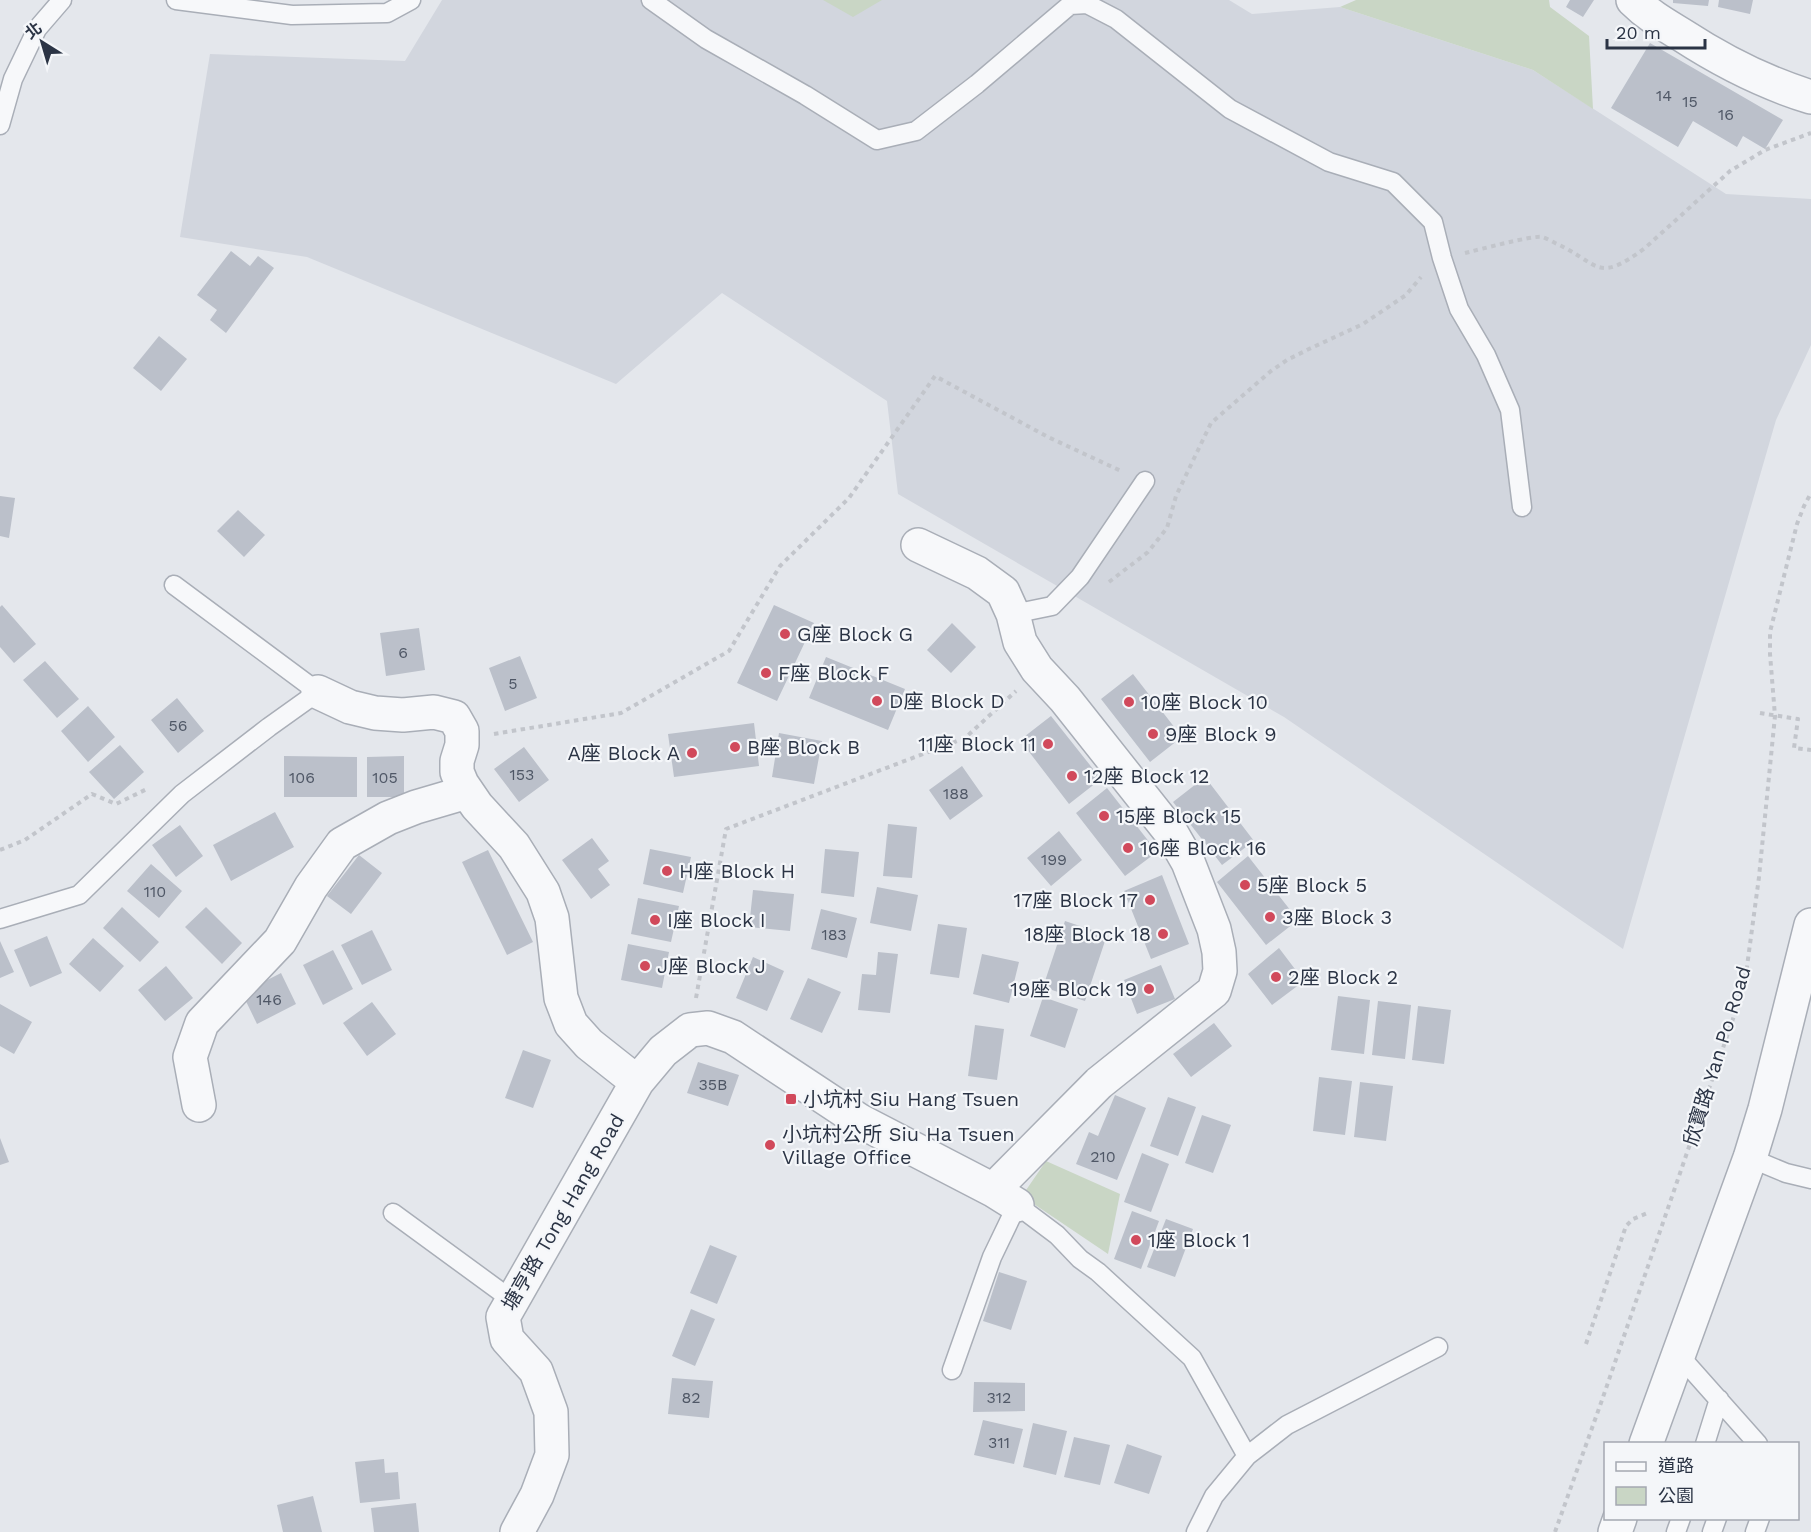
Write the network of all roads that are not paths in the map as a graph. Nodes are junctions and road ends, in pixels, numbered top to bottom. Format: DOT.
graph roads {
  1 [pos="62,0"];
  2 [pos="176,0"];
  3 [pos="411,0"];
  4 [pos="651,0"];
  5 [pos="1633,0"];
  6 [pos="1811,97"];
  7 [pos="0,125"];
  8 [pos="1145,481"];
  9 [pos="1522,507"];
  10 [pos="918,545"];
  11 [pos="174,585"];
  12 [pos="1013,614"];
  13 [pos="318,692"];
  14 [pos="467,792"];
  15 [pos="0,919"];
  16 [pos="1811,925"];
  17 [pos="637,1083"];
  18 [pos="199,1105"];
  19 [pos="1749,1158"];
  20 [pos="1811,1179"];
  21 [pos="1005,1197"];
  22 [pos="393,1214"];
  23 [pos="512,1300"];
  24 [pos="1438,1347"];
  25 [pos="1678,1354"];
  26 [pos="952,1370"];
  27 [pos="1719,1400"];
  28 [pos="1749,1439"];
  29 [pos="1646,1442"];
  30 [pos="1704,1442"];
  31 [pos="1247,1456"];
  32 [pos="517,1532"];
  33 [pos="1197,1532"];
  1 -- 7 [label="lane"];
  2 -- 3 [label="lane"];
  4 -- 9 [label="lane"];
  5 -- 6 [label="street"];
  8 -- 12 [label="lane"];
  10 -- 12 [label="street"];
  11 -- 13 [label="lane"];
  12 -- 21 [label="street"];
  13 -- 14 [label="street"];
  13 -- 15 [label="lane"];
  14 -- 17 [label="street"];
  14 -- 18 [label="street"];
  16 -- 19 [label="street"];
  17 -- 21 [label="street, 塘亨路 Tong Hang Road"];
  17 -- 23 [label="street, 塘亨路 Tong Hang Road"];
  19 -- 20 [label="lane"];
  19 -- 25 [label="street"];
  21 -- 26 [label="lane"];
  21 -- 31 [label="lane"];
  22 -- 23 [label="lane"];
  23 -- 32 [label="street, 塘亨路 Tong Hang Road"];
  24 -- 31 [label="lane"];
  25 -- 27 [label="lane"];
  25 -- 29 [label="street"];
  27 -- 28 [label="lane"];
  27 -- 30 [label="lane"];
  31 -- 33 [label="lane"];
}
